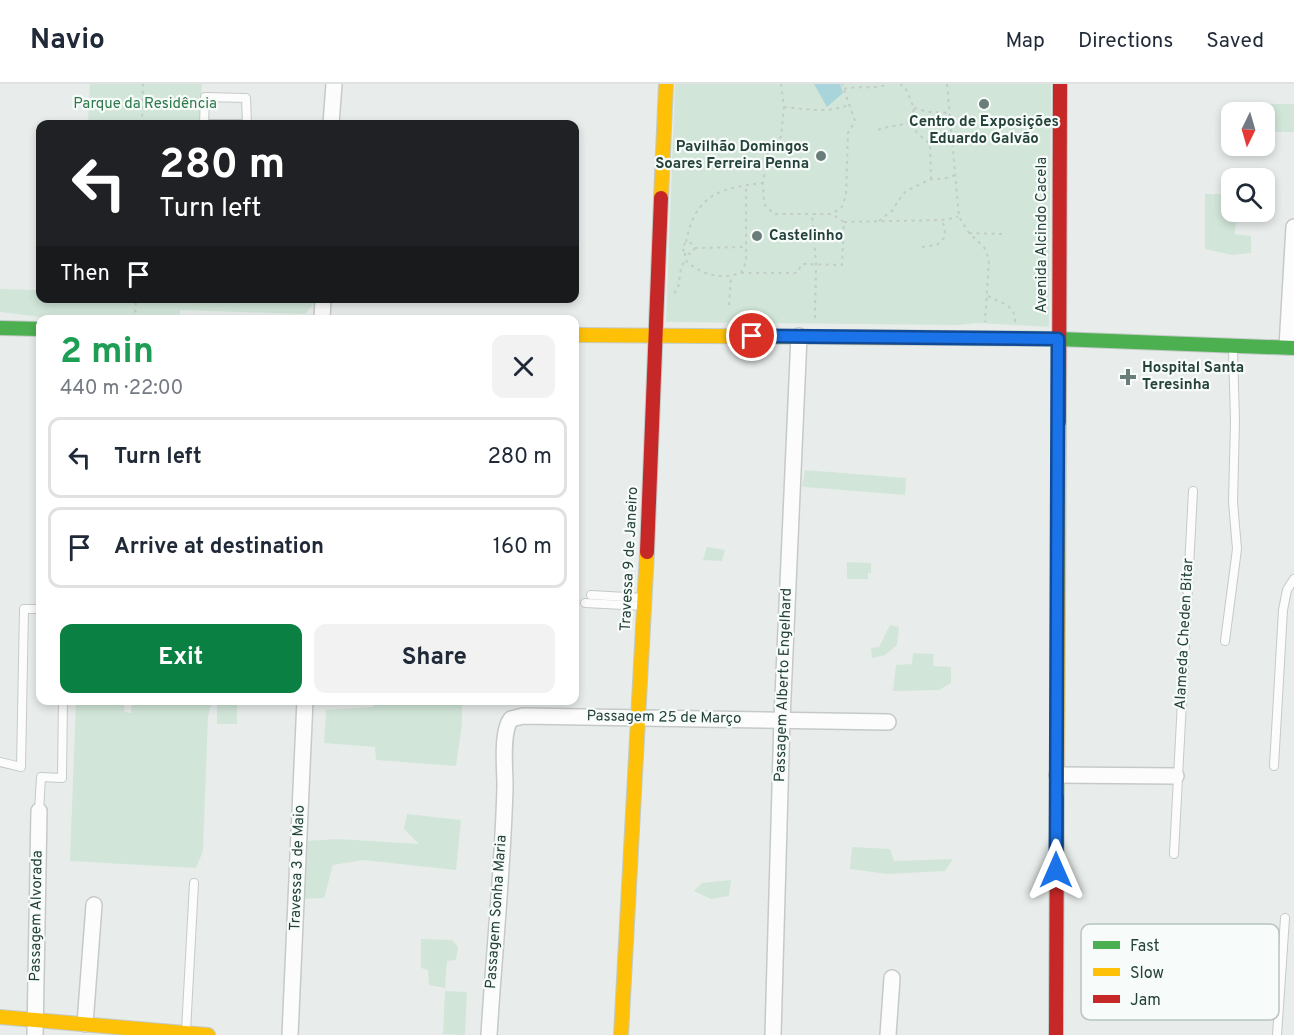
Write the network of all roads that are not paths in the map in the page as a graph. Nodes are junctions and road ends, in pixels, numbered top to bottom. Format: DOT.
graph roads {
  1 [pos="334,84"];
  2 [pos="666,84"];
  3 [pos="1060,84"];
  4 [pos="204,120"];
  5 [pos="247,120"];
  6 [pos="331,120"];
  7 [pos="1294,227"];
  8 [pos="0,328"];
  9 [pos="36,329"];
  10 [pos="579,335"];
  11 [pos="657,336"];
  12 [pos="799,336"];
  13 [pos="1058,339"];
  14 [pos="1232,346"];
  15 [pos="1291,348"];
  16 [pos="1194,491"];
  17 [pos="1294,579"];
  18 [pos="591,595"];
  19 [pos="645,602"];
  20 [pos="585,603"];
  21 [pos="36,609"];
  22 [pos="1225,641"];
  23 [pos="63,705"];
  24 [pos="305,705"];
  25 [pos="638,718"];
  26 [pos="782,719"];
  27 [pos="888,722"];
  28 [pos="0,762"];
  29 [pos="1274,766"];
  30 [pos="1057,776"];
  31 [pos="1176,776"];
  32 [pos="505,788"];
  33 [pos="39,811"];
  34 [pos="1174,854"];
  35 [pos="194,883"];
  36 [pos="94,905"];
  37 [pos="1285,918"];
  38 [pos="892,978"];
  39 [pos="1279,1006"];
  40 [pos="0,1017"];
  41 [pos="1278,1020"];
  42 [pos="85,1024"];
  43 [pos="35,1028"];
  44 [pos="186,1033"];
  45 [pos="208,1035"];
  46 [pos="291,1035"];
  47 [pos="489,1035"];
  48 [pos="621,1035"];
  49 [pos="773,1035"];
  50 [pos="888,1035"];
  51 [pos="1056,1035"];
  52 [pos="1277,1035"];
  1 -- 6 [label="street"];
  2 -- 11 [label="main road, Travessa 9 de Janeiro"];
  3 -- 13 [label="main road, Avenida Alcindo Cacela"];
  4 -- 5 [label="lane"];
  7 -- 15 [label="street"];
  8 -- 9 [label="main road"];
  10 -- 11 [label="main road"];
  11 -- 12 [label="main road"];
  11 -- 19 [label="main road, Travessa 9 de Janeiro"];
  12 -- 13 [label="main road"];
  12 -- 26 [label="street, Passagem Alberto Engelhard"];
  13 -- 14 [label="main road"];
  13 -- 30 [label="main road, Avenida Alcindo Cacela"];
  14 -- 15 [label="main road"];
  14 -- 22 [label="lane"];
  16 -- 31 [label="lane, Alameda Cheden Bitar"];
  17 -- 29 [label="lane"];
  18 -- 19 [label="lane"];
  19 -- 20 [label="lane"];
  19 -- 25 [label="main road, Travessa 9 de Janeiro"];
  21 -- 28 [label="lane"];
  23 -- 33 [label="lane"];
  24 -- 46 [label="street, Travessa 3 de Maio"];
  25 -- 26 [label="street, Passagem 25 de Março"];
  25 -- 32 [label="street, Passagem 25 de Março"];
  25 -- 48 [label="main road, Travessa 9 de Janeiro"];
  26 -- 27 [label="street, Passagem 25 de Março"];
  26 -- 49 [label="street, Passagem Alberto Engelhard"];
  30 -- 31 [label="street"];
  30 -- 51 [label="main road, Avenida Alcindo Cacela"];
  31 -- 34 [label="lane, Alameda Cheden Bitar"];
  32 -- 47 [label="street, Passagem Sonha Maria"];
  33 -- 43 [label="street, Passagem Alvorada"];
  35 -- 44 [label="lane"];
  36 -- 42 [label="street"];
  37 -- 39 [label="lane"];
  38 -- 50 [label="street"];
  40 -- 43 [label="main road"];
  41 -- 52 [label="lane"];
  42 -- 43 [label="main road"];
  42 -- 44 [label="main road"];
  44 -- 45 [label="main road"];
}
